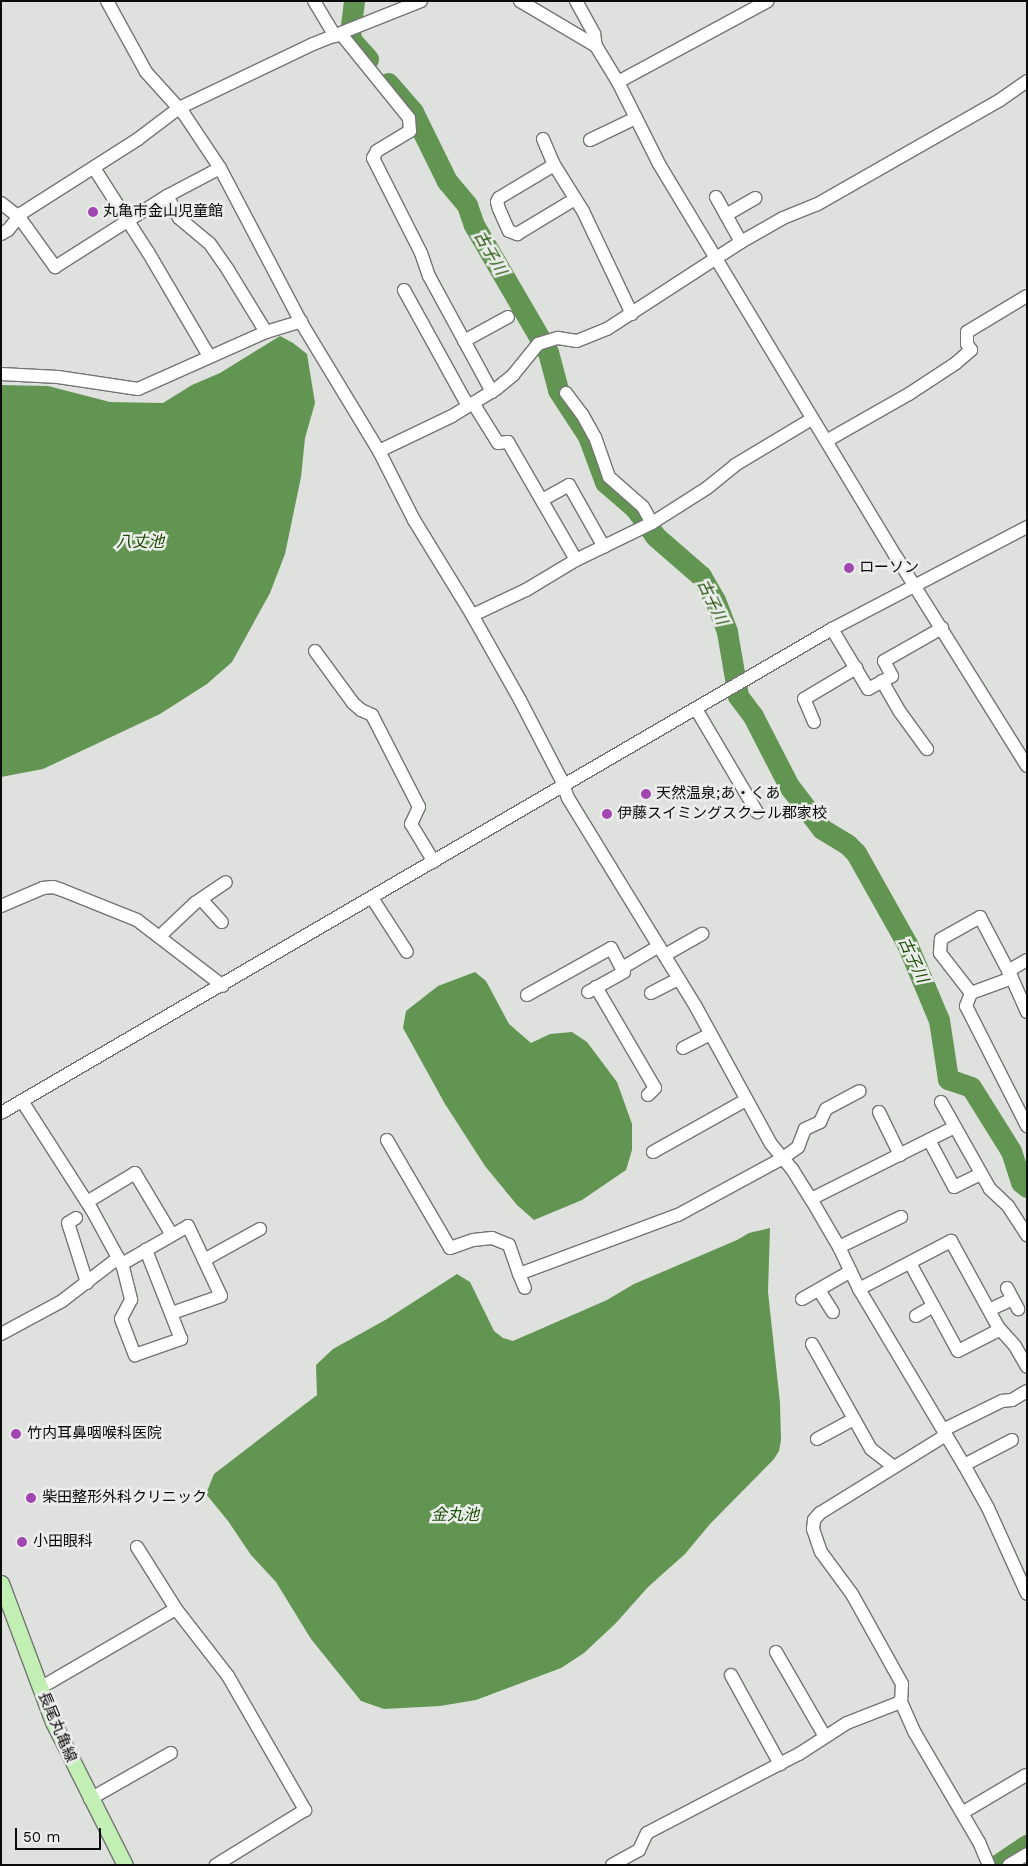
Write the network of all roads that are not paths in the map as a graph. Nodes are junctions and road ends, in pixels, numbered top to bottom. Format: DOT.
graph roads {
  1 [pos="107,1"];
  2 [pos="314,1"];
  3 [pos="421,1"];
  4 [pos="520,1"];
  5 [pos="576,1"];
  6 [pos="768,1"];
  7 [pos="343,33"];
  8 [pos="596,46"];
  9 [pos="1027,81"];
  10 [pos="618,82"];
  11 [pos="179,108"];
  12 [pos="636,118"];
  13 [pos="543,139"];
  14 [pos="590,140"];
  15 [pos="554,165"];
  16 [pos="94,168"];
  17 [pos="220,168"];
  18 [pos="167,196"];
  19 [pos="716,197"];
  20 [pos="756,198"];
  21 [pos="575,199"];
  22 [pos="1,203"];
  23 [pos="726,215"];
  24 [pos="19,217"];
  25 [pos="128,221"];
  26 [pos="1,234"];
  27 [pos="741,242"];
  28 [pos="716,258"];
  29 [pos="404,290"];
  30 [pos="1027,296"];
  31 [pos="632,314"];
  32 [pos="508,317"];
  33 [pos="301,321"];
  34 [pos="266,332"];
  35 [pos="464,341"];
  36 [pos="209,356"];
  37 [pos="2,372"];
  38 [pos="492,392"];
  39 [pos="566,393"];
  40 [pos="470,405"];
  41 [pos="812,419"];
  42 [pos="828,440"];
  43 [pos="379,451"];
  44 [pos="542,500"];
  45 [pos="647,526"];
  46 [pos="1027,527"];
  47 [pos="604,546"];
  48 [pos="576,560"];
  49 [pos="916,586"];
  50 [pos="473,615"];
  51 [pos="942,628"];
  52 [pos="832,629"];
  53 [pos="315,651"];
  54 [pos="856,668"];
  55 [pos="882,681"];
  56 [pos="696,708"];
  57 [pos="814,722"];
  58 [pos="927,749"];
  59 [pos="1027,766"];
  60 [pos="564,786"];
  61 [pos="758,812"];
  62 [pos="434,862"];
  63 [pos="226,882"];
  64 [pos="372,898"];
  65 [pos="201,899"];
  66 [pos="1,906"];
  67 [pos="222,922"];
  68 [pos="702,934"];
  69 [pos="159,937"];
  70 [pos="662,950"];
  71 [pos="407,952"];
  72 [pos="1027,960"];
  73 [pos="622,968"];
  74 [pos="1010,974"];
  75 [pos="679,979"];
  76 [pos="223,986"];
  77 [pos="651,993"];
  78 [pos="971,994"];
  79 [pos="527,995"];
  80 [pos="1027,1012"];
  81 [pos="710,1034"];
  82 [pos="683,1048"];
  83 [pos="860,1091"];
  84 [pos="648,1095"];
  85 [pos="746,1100"];
  86 [pos="22,1101"];
  87 [pos="941,1102"];
  88 [pos="880,1112"];
  89 [pos="1,1113"];
  90 [pos="1027,1126"];
  91 [pos="955,1127"];
  92 [pos="387,1140"];
  93 [pos="929,1140"];
  94 [pos="653,1152"];
  95 [pos="900,1155"];
  96 [pos="783,1158"];
  97 [pos="981,1174"];
  98 [pos="811,1199"];
  99 [pos="87,1202"];
  100 [pos="900,1215"];
  101 [pos="76,1218"];
  102 [pos="260,1229"];
  103 [pos="172,1235"];
  104 [pos="1027,1235"];
  105 [pos="839,1247"];
  106 [pos="146,1250"];
  107 [pos="204,1260"];
  108 [pos="120,1261"];
  109 [pos="910,1263"];
  110 [pos="851,1271"];
  111 [pos="519,1274"];
  112 [pos="87,1283"];
  113 [pos="524,1288"];
  114 [pos="859,1289"];
  115 [pos="819,1290"];
  116 [pos="802,1298"];
  117 [pos="1013,1299"];
  118 [pos="934,1306"];
  119 [pos="989,1310"];
  120 [pos="833,1312"];
  121 [pos="172,1313"];
  122 [pos="916,1316"];
  123 [pos="998,1327"];
  124 [pos="1,1334"];
  125 [pos="812,1344"];
  126 [pos="1027,1367"];
  127 [pos="1027,1391"];
  128 [pos="854,1418"];
  129 [pos="944,1432"];
  130 [pos="817,1439"];
  131 [pos="1012,1440"];
  132 [pos="964,1465"];
  133 [pos="894,1467"];
  134 [pos="137,1547"];
  135 [pos="1024,1579"];
  136 [pos="1,1584"];
  137 [pos="1027,1594"];
  138 [pos="176,1609"];
  139 [pos="776,1652"];
  140 [pos="731,1675"];
  141 [pos="40,1688"];
  142 [pos="901,1702"];
  143 [pos="825,1738"];
  144 [pos="171,1752"];
  145 [pos="780,1764"];
  146 [pos="1026,1775"];
  147 [pos="90,1800"];
  148 [pos="962,1813"];
  149 [pos="1027,1854"];
  150 [pos="988,1862"];
  151 [pos="124,1865"];
  152 [pos="216,1865"];
  153 [pos="612,1865"];
  154 [pos="1009,1865"];
  1 -- 11 [label="street"];
  2 -- 7 [label="street"];
  3 -- 7 [label="street"];
  4 -- 8 [label="street"];
  5 -- 8 [label="street"];
  6 -- 10 [label="street"];
  7 -- 11 [label="street"];
  7 -- 35 [label="street"];
  8 -- 10 [label="street"];
  9 -- 27 [label="street"];
  10 -- 12 [label="street"];
  11 -- 16 [label="street"];
  11 -- 17 [label="street"];
  12 -- 14 [label="street"];
  12 -- 28 [label="street"];
  13 -- 15 [label="street"];
  15 -- 21 [label="street"];
  15 -- 21 [label="street"];
  16 -- 24 [label="street"];
  16 -- 25 [label="street"];
  17 -- 18 [label="street"];
  17 -- 33 [label="street"];
  18 -- 25 [label="street"];
  18 -- 34 [label="street"];
  19 -- 23 [label="street"];
  20 -- 23 [label="street"];
  21 -- 31 [label="street"];
  22 -- 24 [label="street"];
  23 -- 27 [label="street"];
  24 -- 25 [label="street"];
  24 -- 26 [label="street"];
  25 -- 36 [label="street"];
  27 -- 28 [label="street"];
  28 -- 31 [label="street"];
  28 -- 41 [label="street"];
  29 -- 40 [label="street"];
  30 -- 42 [label="street"];
  31 -- 38 [label="street"];
  32 -- 35 [label="street"];
  33 -- 34 [label="street"];
  33 -- 43 [label="street"];
  34 -- 36 [label="street"];
  35 -- 38 [label="street"];
  36 -- 37 [label="street"];
  38 -- 40 [label="street"];
  39 -- 45 [label="street"];
  40 -- 43 [label="street"];
  40 -- 44 [label="street"];
  41 -- 42 [label="street"];
  41 -- 45 [label="street"];
  42 -- 49 [label="street"];
  43 -- 50 [label="street"];
  44 -- 47 [label="street"];
  44 -- 48 [label="street"];
  45 -- 47 [label="street"];
  46 -- 49 [label="street"];
  47 -- 48 [label="street"];
  48 -- 50 [label="street"];
  49 -- 51 [label="street"];
  49 -- 52 [label="street"];
  50 -- 60 [label="street"];
  51 -- 55 [label="street"];
  51 -- 59 [label="street"];
  52 -- 54 [label="street"];
  52 -- 56 [label="street"];
  53 -- 62 [label="street"];
  54 -- 55 [label="street"];
  54 -- 57 [label="street"];
  55 -- 58 [label="street"];
  56 -- 60 [label="street"];
  56 -- 61 [label="street"];
  60 -- 62 [label="street"];
  60 -- 70 [label="street"];
  62 -- 64 [label="street"];
  63 -- 65 [label="street"];
  64 -- 71 [label="street"];
  64 -- 76 [label="street"];
  65 -- 67 [label="street"];
  65 -- 69 [label="street"];
  66 -- 69 [label="street"];
  68 -- 70 [label="street"];
  69 -- 76 [label="street"];
  70 -- 73 [label="street"];
  70 -- 75 [label="street"];
  72 -- 74 [label="street"];
  73 -- 79 [label="street"];
  73 -- 84 [label="street"];
  74 -- 78 [label="street"];
  74 -- 78 [label="street"];
  74 -- 80 [label="street"];
  75 -- 77 [label="street"];
  75 -- 81 [label="street"];
  76 -- 86 [label="street"];
  78 -- 90 [label="street"];
  81 -- 82 [label="street"];
  81 -- 85 [label="street"];
  83 -- 96 [label="street"];
  85 -- 94 [label="street"];
  85 -- 96 [label="street"];
  86 -- 89 [label="street"];
  86 -- 99 [label="street"];
  87 -- 91 [label="street"];
  88 -- 95 [label="street"];
  91 -- 93 [label="street"];
  91 -- 97 [label="street"];
  92 -- 111 [label="street"];
  93 -- 95 [label="street"];
  93 -- 97 [label="street"];
  95 -- 98 [label="street"];
  96 -- 98 [label="street"];
  96 -- 111 [label="street"];
  97 -- 104 [label="street"];
  98 -- 105 [label="street"];
  99 -- 103 [label="street"];
  99 -- 108 [label="street"];
  100 -- 105 [label="street"];
  101 -- 112 [label="street"];
  102 -- 107 [label="street"];
  103 -- 106 [label="street"];
  103 -- 107 [label="street"];
  105 -- 110 [label="street"];
  106 -- 108 [label="street"];
  106 -- 121 [label="street"];
  107 -- 121 [label="street"];
  108 -- 112 [label="street"];
  108 -- 121 [label="street"];
  109 -- 114 [label="street"];
  109 -- 118 [label="street"];
  109 -- 119 [label="street"];
  110 -- 114 [label="street"];
  110 -- 115 [label="street"];
  111 -- 113 [label="street"];
  112 -- 124 [label="street"];
  114 -- 129 [label="street"];
  115 -- 116 [label="street"];
  115 -- 120 [label="street"];
  117 -- 119 [label="street"];
  118 -- 122 [label="street"];
  118 -- 123 [label="street"];
  119 -- 123 [label="street"];
  123 -- 126 [label="street"];
  125 -- 128 [label="street"];
  127 -- 129 [label="street"];
  128 -- 130 [label="street"];
  128 -- 133 [label="street"];
  129 -- 132 [label="street"];
  129 -- 133 [label="street"];
  131 -- 132 [label="street"];
  132 -- 135 [label="street"];
  133 -- 142 [label="street"];
  134 -- 138 [label="street"];
  135 -- 137 [label="street"];
  136 -- 141 [label="main road, 長尾丸亀線"];
  138 -- 141 [label="street"];
  138 -- 152 [label="street"];
  139 -- 143 [label="street"];
  140 -- 145 [label="street"];
  141 -- 147 [label="main road, 長尾丸亀線"];
  142 -- 143 [label="street"];
  142 -- 148 [label="street"];
  143 -- 145 [label="street"];
  144 -- 147 [label="street"];
  145 -- 153 [label="street"];
  146 -- 148 [label="street"];
  147 -- 151 [label="main road, 長尾丸亀線"];
  148 -- 150 [label="street"];
  149 -- 154 [label="street"];
}
